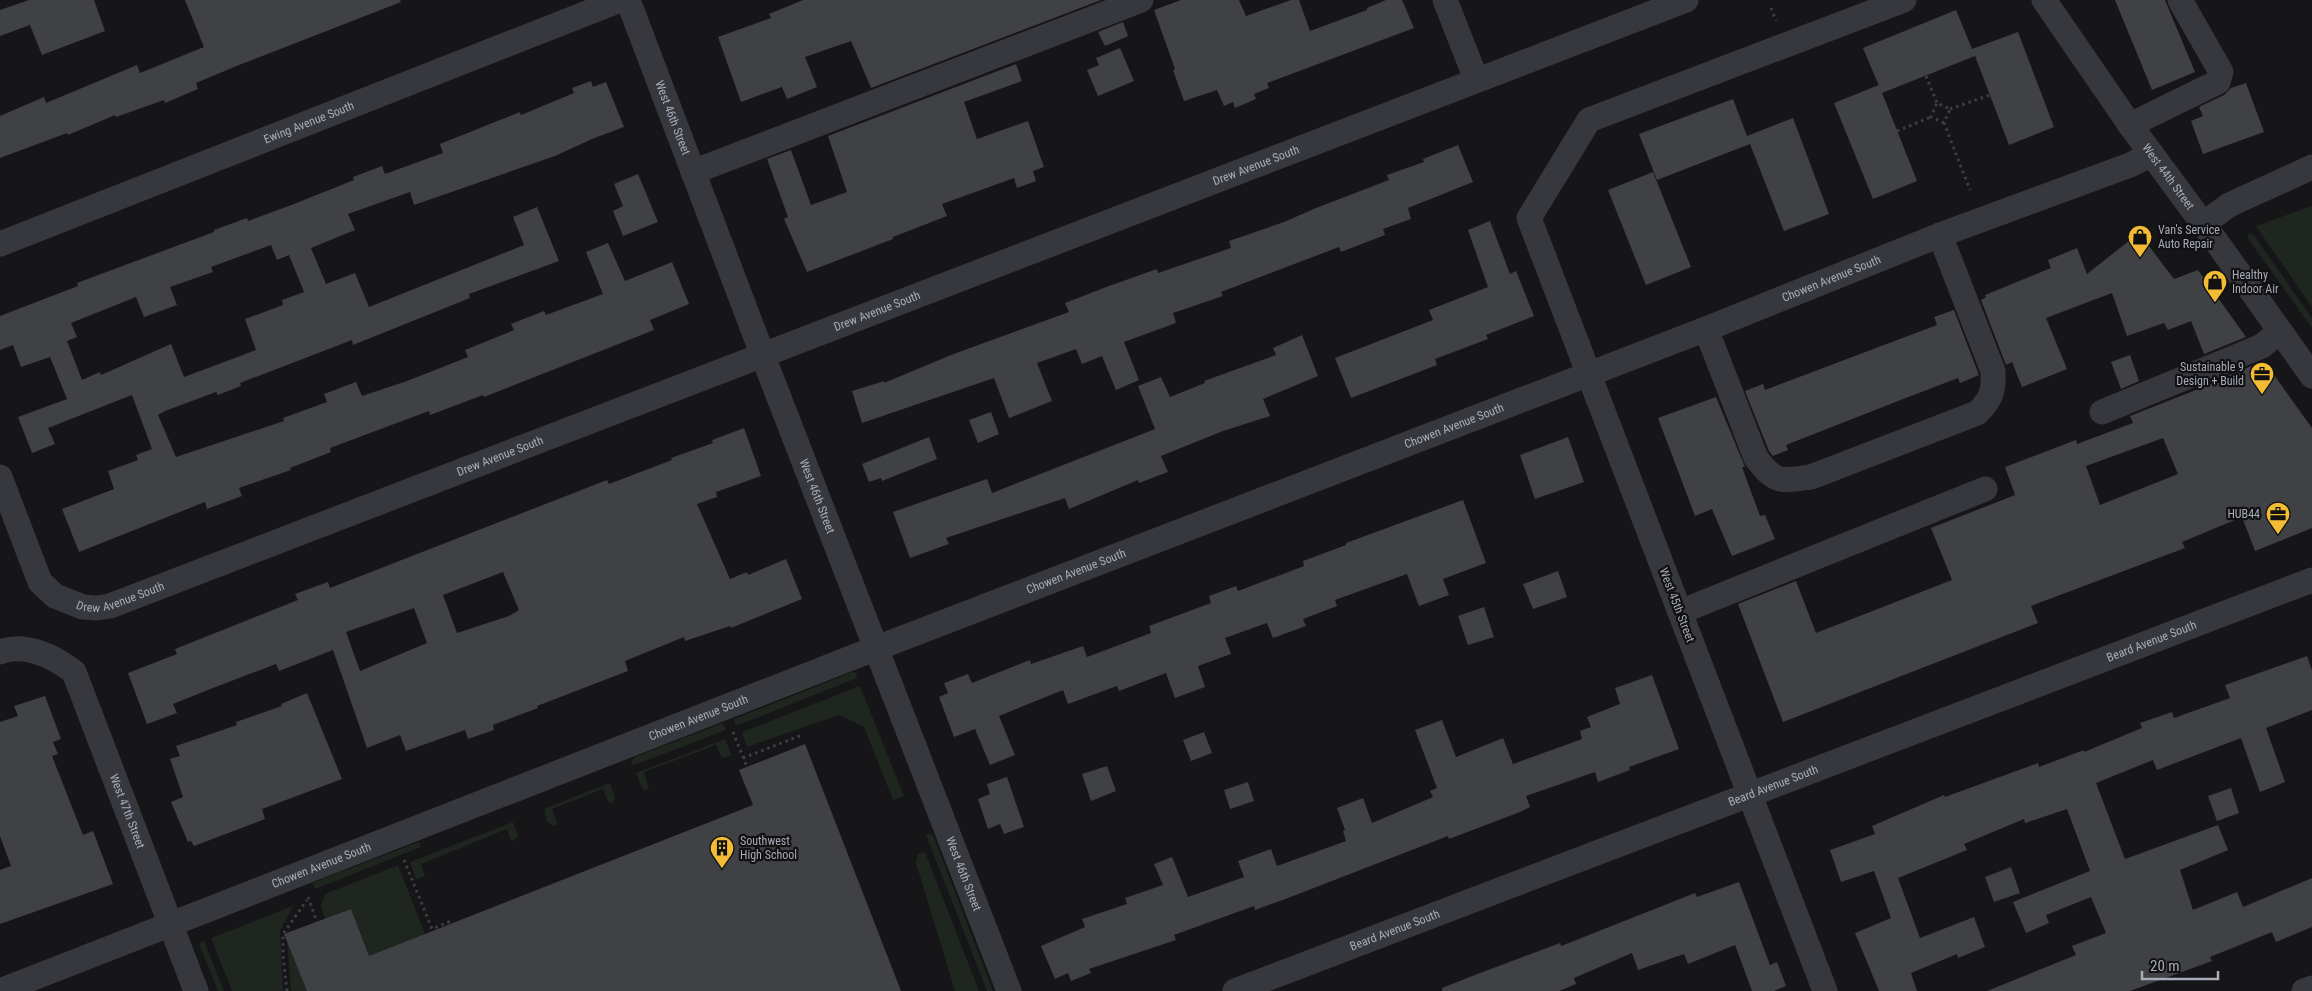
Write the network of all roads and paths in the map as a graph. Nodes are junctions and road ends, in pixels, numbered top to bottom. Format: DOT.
graph roads {
  1 [pos="620,0"];
  2 [pos="628,0"];
  3 [pos="1140,0"];
  4 [pos="1445,0"];
  5 [pos="1686,0"];
  6 [pos="1904,0"];
  7 [pos="2044,0"];
  8 [pos="2180,0"];
  9 [pos="1771,8"];
  10 [pos="1774,17"];
  11 [pos="1926,76"];
  12 [pos="1476,80"];
  13 [pos="1990,95"];
  14 [pos="1937,103"];
  15 [pos="1950,109"];
  16 [pos="1931,117"];
  17 [pos="1944,123"];
  18 [pos="2130,125"];
  19 [pos="1897,131"];
  20 [pos="2152,154"];
  21 [pos="2312,167"];
  22 [pos="693,172"];
  23 [pos="1970,190"];
  24 [pos="2203,224"];
  25 [pos="1940,235"];
  26 [pos="0,244"];
  27 [pos="1706,329"];
  28 [pos="2279,332"];
  29 [pos="763,356"];
  30 [pos="1589,374"];
  31 [pos="2312,376"];
  32 [pos="2102,412"];
  33 [pos="0,477"];
  34 [pos="1986,489"];
  35 [pos="2312,580"];
  36 [pos="1680,612"];
  37 [pos="877,648"];
  38 [pos="0,652"];
  39 [pos="733,732"];
  40 [pos="802,735"];
  41 [pos="743,758"];
  42 [pos="747,767"];
  43 [pos="1750,795"];
  44 [pos="404,860"];
  45 [pos="317,922"];
  46 [pos="171,924"];
  47 [pos="450,924"];
  48 [pos="2312,988"];
  49 [pos="0,990"];
  50 [pos="196,991"];
  51 [pos="288,991"];
  52 [pos="1009,991"];
  53 [pos="1235,991"];
  54 [pos="1825,991"];
  55 [pos="2304,991"];
  1 -- 26 [label="street, Ewing Avenue South"];
  2 -- 22 [label="street, West 46th Street"];
  3 -- 22 [label="street"];
  4 -- 12 [label="street"];
  5 -- 12 [label="street, Drew Avenue South"];
  6 -- 30 [label="street, West 45th Street"];
  7 -- 18 [label="street, West 44th Street"];
  8 -- 18 [label="street"];
  9 -- 10 [label="path"];
  11 -- 14 [label="path"];
  12 -- 29 [label="street, Drew Avenue South"];
  13 -- 15 [label="path"];
  14 -- 15 [label="path"];
  14 -- 16 [label="path"];
  15 -- 17 [label="path"];
  16 -- 17 [label="path"];
  16 -- 19 [label="path"];
  17 -- 23 [label="path"];
  18 -- 20 [label="street, West 44th Street"];
  20 -- 24 [label="street, West 44th Street"];
  20 -- 25 [label="street, Chowen Avenue South"];
  21 -- 24 [label="street"];
  22 -- 29 [label="street, West 46th Street"];
  24 -- 28 [label="street, West 44th Street"];
  25 -- 27 [label="street, Chowen Avenue South"];
  25 -- 27 [label="street"];
  27 -- 30 [label="street, Chowen Avenue South"];
  28 -- 31 [label="street, West 44th Street"];
  28 -- 32 [label="street"];
  29 -- 33 [label="street, Drew Avenue South"];
  29 -- 37 [label="street, West 46th Street"];
  30 -- 36 [label="street, West 45th Street"];
  30 -- 37 [label="street, Chowen Avenue South"];
  34 -- 36 [label="street"];
  35 -- 43 [label="street, Beard Avenue South"];
  36 -- 43 [label="street, West 45th Street"];
  37 -- 46 [label="street, Chowen Avenue South"];
  37 -- 52 [label="street, West 46th Street"];
  38 -- 46 [label="street, West 47th Street"];
  39 -- 41 [label="path"];
  40 -- 41 [label="path"];
  41 -- 42 [label="path"];
  43 -- 53 [label="street, Beard Avenue South"];
  43 -- 54 [label="street, West 45th Street"];
  44 -- 47 [label="path"];
  45 -- 51 [label="path"];
  46 -- 49 [label="street, Chowen Avenue South"];
  46 -- 50 [label="street, West 47th Street"];
  48 -- 55 [label="street"];
}
